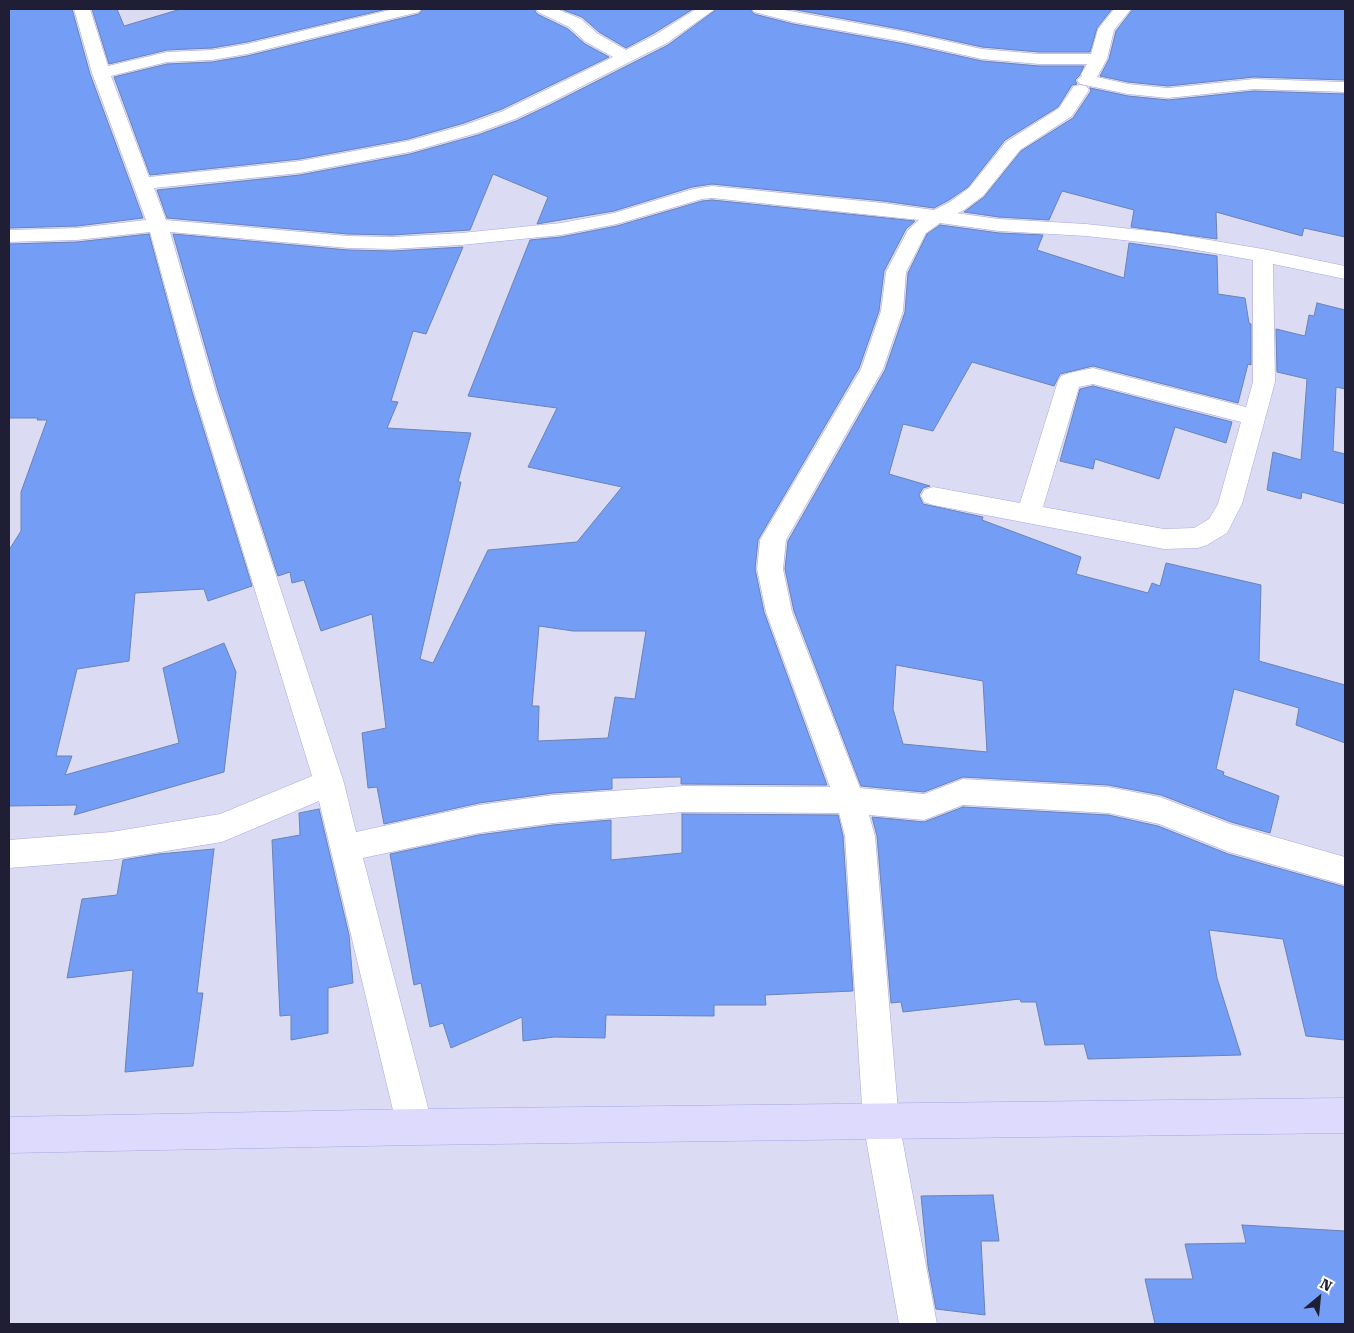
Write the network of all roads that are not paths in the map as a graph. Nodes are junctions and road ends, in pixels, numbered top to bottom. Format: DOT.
graph roads {
  1 [pos="82,9"];
  2 [pos="413,9"];
  3 [pos="544,9"];
  4 [pos="707,9"];
  5 [pos="760,9"];
  6 [pos="1123,9"];
  7 [pos="624,56"];
  8 [pos="1098,59"];
  9 [pos="101,73"];
  10 [pos="1083,85"];
  11 [pos="1345,88"];
  12 [pos="143,183"];
  13 [pos="937,216"];
  14 [pos="158,225"];
  15 [pos="9,236"];
  16 [pos="1263,255"];
  17 [pos="1345,272"];
  18 [pos="1254,417"];
  19 [pos="933,496"];
  20 [pos="1030,514"];
  21 [pos="329,783"];
  22 [pos="850,800"];
  23 [pos="346,848"];
  24 [pos="9,854"];
  25 [pos="1345,871"];
  26 [pos="1345,1115"];
  27 [pos="881,1122"];
  28 [pos="415,1127"];
  29 [pos="9,1135"];
  30 [pos="918,1324"];
  1 -- 9 [label="street"];
  2 -- 9 [label="street"];
  3 -- 7 [label="street"];
  4 -- 7 [label="street"];
  5 -- 8 [label="street"];
  6 -- 8 [label="street"];
  7 -- 12 [label="street"];
  8 -- 10 [label="street"];
  9 -- 12 [label="street"];
  10 -- 11 [label="street"];
  10 -- 13 [label="street"];
  12 -- 14 [label="street"];
  13 -- 14 [label="street"];
  13 -- 16 [label="street"];
  13 -- 22 [label="street"];
  14 -- 15 [label="street"];
  14 -- 21 [label="street"];
  16 -- 17 [label="street"];
  16 -- 18 [label="street"];
  18 -- 20 [label="street"];
  18 -- 20 [label="street"];
  19 -- 20 [label="street"];
  21 -- 23 [label="street"];
  21 -- 24 [label="street"];
  22 -- 23 [label="street"];
  22 -- 25 [label="street"];
  22 -- 27 [label="street"];
  23 -- 28 [label="street"];
  26 -- 27 [label="main road"];
  27 -- 28 [label="main road"];
  27 -- 30 [label="street"];
  28 -- 29 [label="main road"];
}
